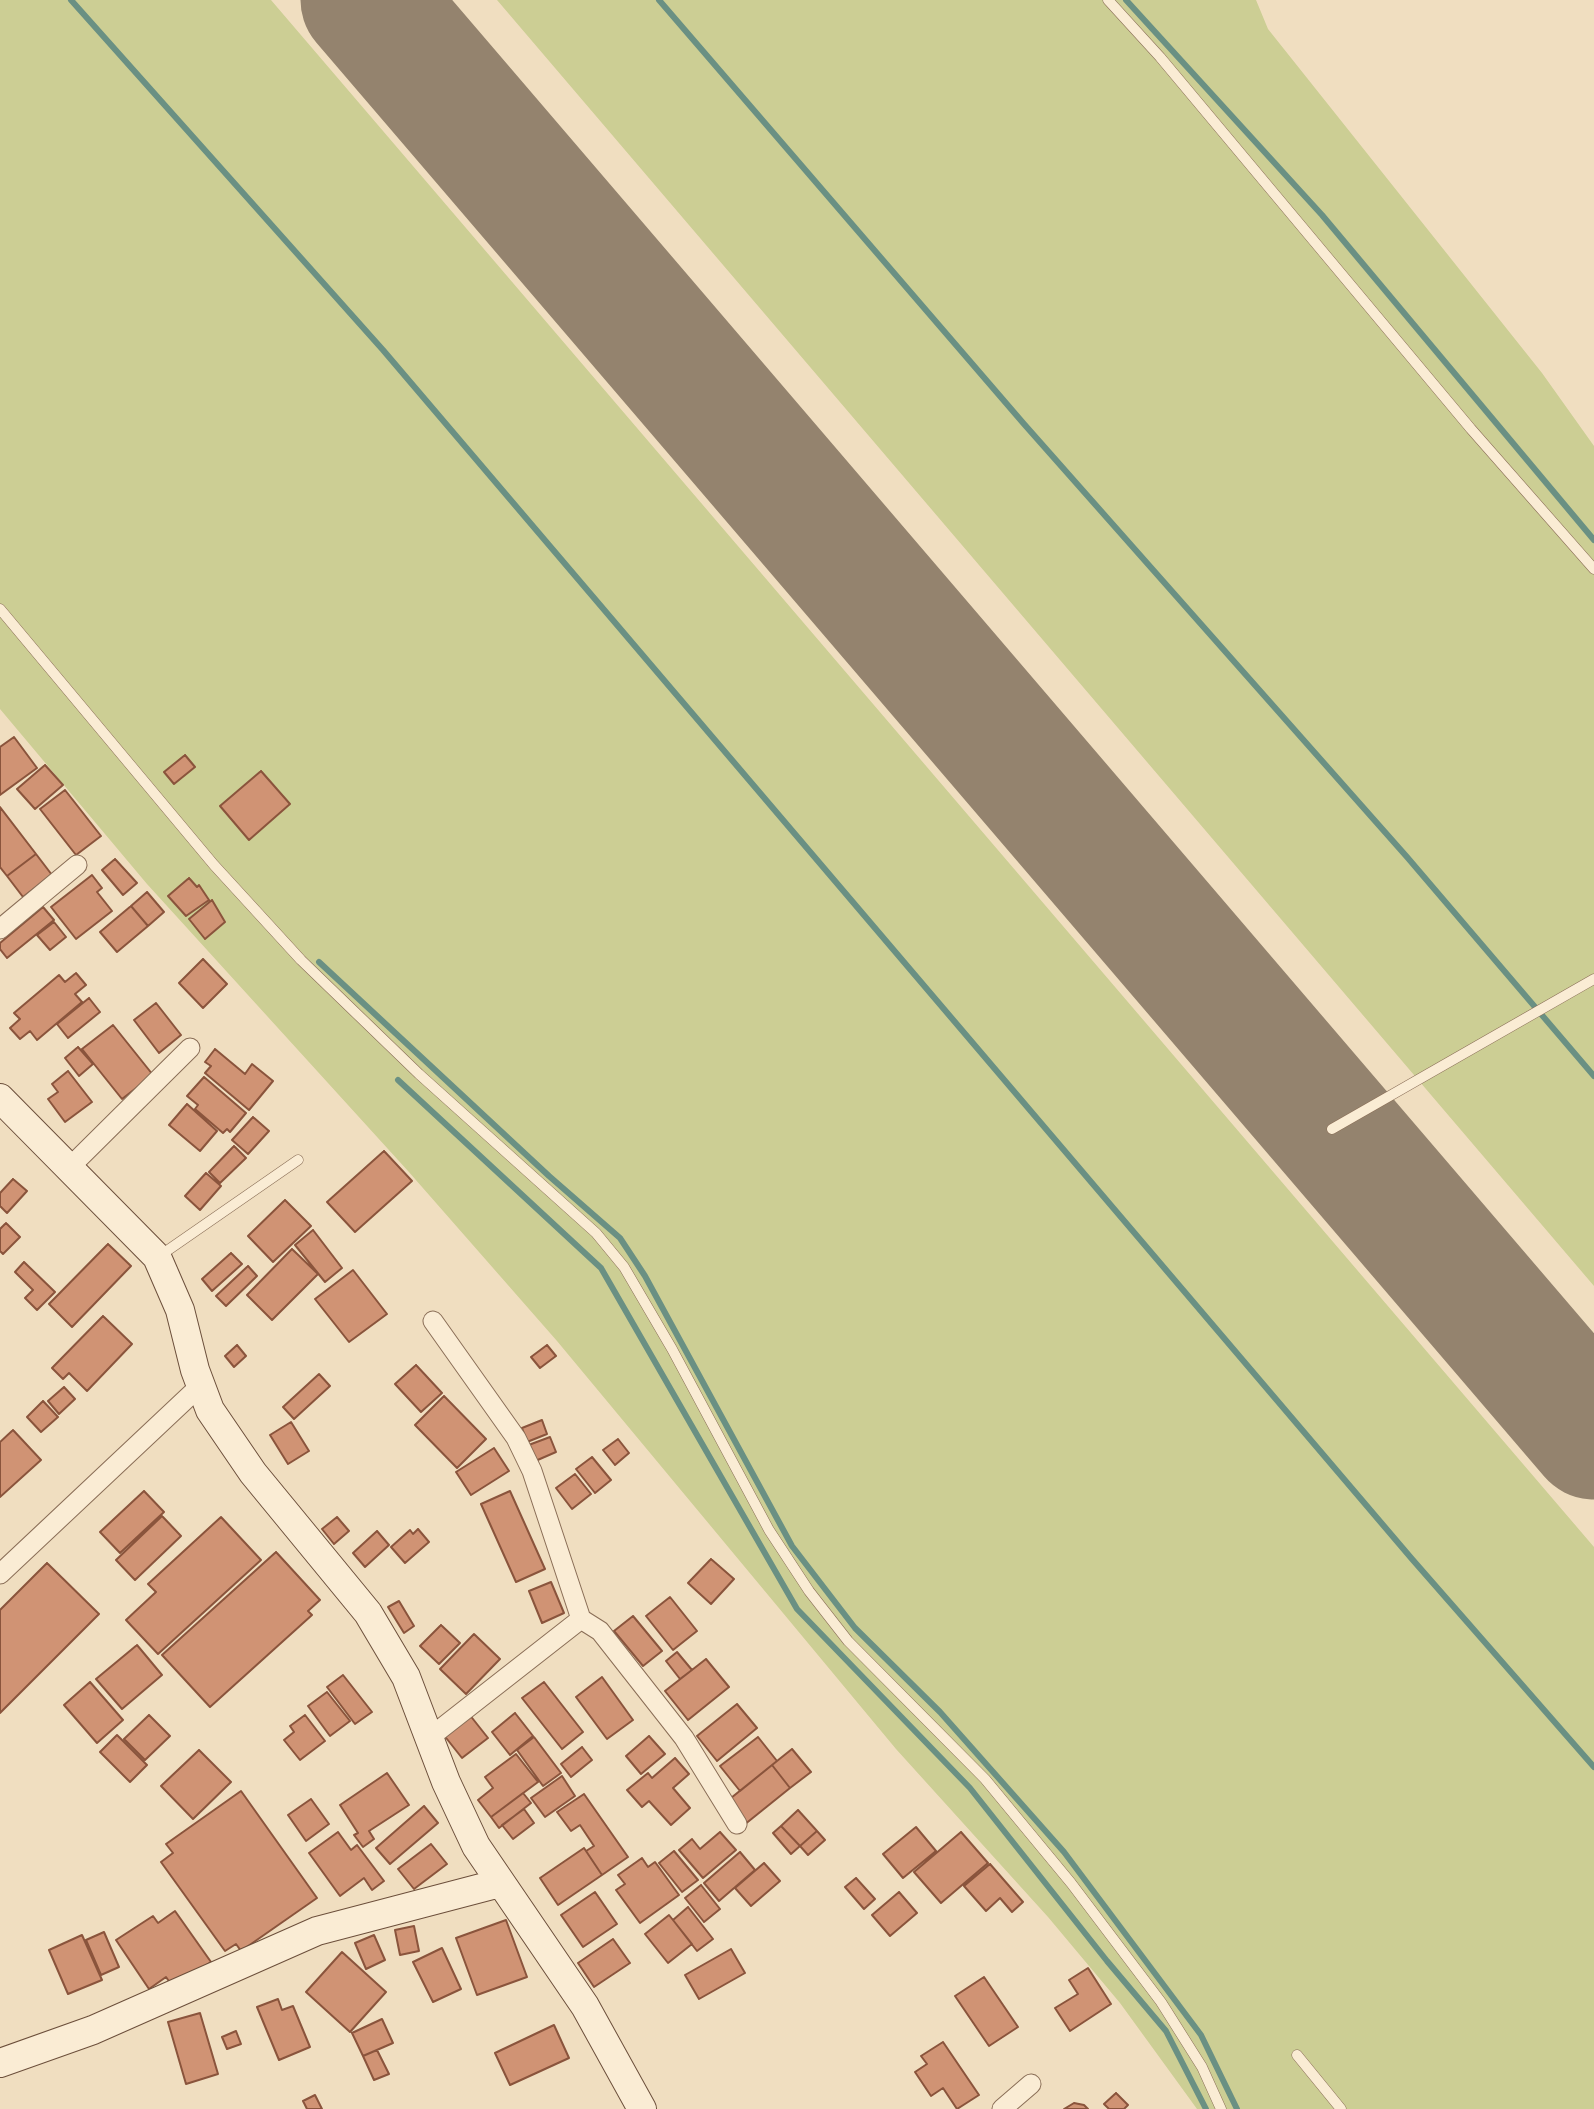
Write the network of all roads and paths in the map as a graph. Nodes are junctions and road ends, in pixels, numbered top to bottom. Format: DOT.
graph roads {
  1 [pos="1108,0"];
  2 [pos="1594,569"];
  3 [pos="0,609"];
  4 [pos="77,865"];
  5 [pos="0,929"];
  6 [pos="1594,979"];
  7 [pos="190,1048"];
  8 [pos="0,1098"];
  9 [pos="1332,1129"];
  10 [pos="298,1160"];
  11 [pos="70,1167"];
  12 [pos="157,1257"];
  13 [pos="433,1321"];
  14 [pos="201,1385"];
  15 [pos="0,1574"];
  16 [pos="581,1619"];
  17 [pos="429,1738"];
  18 [pos="737,1824"];
  19 [pos="500,1883"];
  20 [pos="1297,2055"];
  21 [pos="0,2063"];
  22 [pos="1031,2084"];
  23 [pos="642,2109"];
  24 [pos="1002,2109"];
  25 [pos="1221,2109"];
  26 [pos="1341,2109"];
  1 -- 2 [label="lane"];
  3 -- 25 [label="lane"];
  4 -- 5 [label="street"];
  6 -- 9 [label="lane"];
  7 -- 11 [label="street"];
  8 -- 11 [label="street"];
  10 -- 12 [label="lane"];
  11 -- 12 [label="street"];
  12 -- 14 [label="street"];
  13 -- 16 [label="street"];
  14 -- 15 [label="street"];
  14 -- 17 [label="street"];
  16 -- 17 [label="street"];
  16 -- 18 [label="street"];
  17 -- 19 [label="street"];
  19 -- 21 [label="street"];
  19 -- 23 [label="street"];
  20 -- 26 [label="lane"];
  22 -- 24 [label="street"];
}
